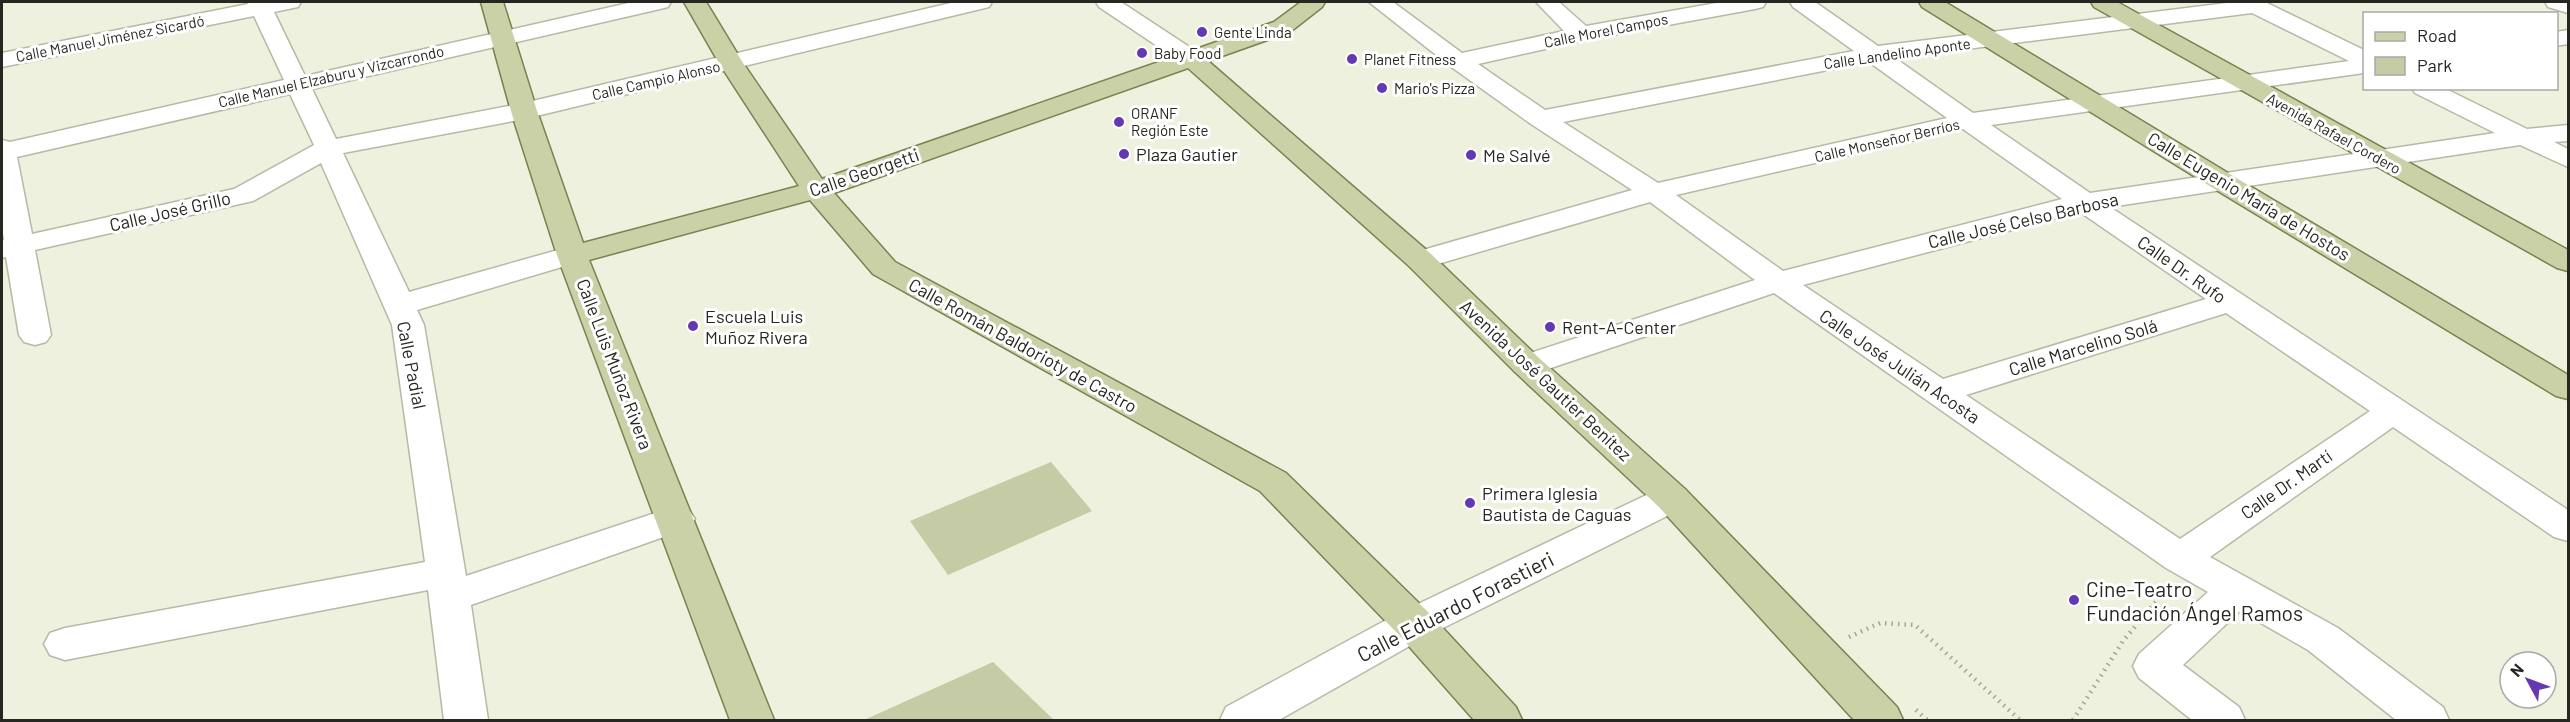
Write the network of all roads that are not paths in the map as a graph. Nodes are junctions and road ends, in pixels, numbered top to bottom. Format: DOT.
graph roads {
  1 [pos="492,2"];
  2 [pos="660,2"];
  3 [pos="695,2"];
  4 [pos="981,2"];
  5 [pos="1107,2"];
  6 [pos="1314,2"];
  7 [pos="1380,2"];
  8 [pos="1547,2"];
  9 [pos="1755,2"];
  10 [pos="1801,2"];
  11 [pos="1930,2"];
  12 [pos="2102,2"];
  13 [pos="2556,2"];
  14 [pos="270,3"];
  15 [pos="2251,4"];
  16 [pos="2568,7"];
  17 [pos="2133,21"];
  18 [pos="1581,34"];
  19 [pos="504,37"];
  20 [pos="1992,40"];
  21 [pos="1873,54"];
  22 [pos="1192,59"];
  23 [pos="2363,59"];
  24 [pos="2,60"];
  25 [pos="1458,61"];
  26 [pos="731,63"];
  27 [pos="2363,66"];
  28 [pos="297,83"];
  29 [pos="2244,83"];
  30 [pos="2428,90"];
  31 [pos="2096,104"];
  32 [pos="524,111"];
  33 [pos="1540,119"];
  34 [pos="1967,122"];
  35 [pos="2568,133"];
  36 [pos="2522,136"];
  37 [pos="328,148"];
  38 [pos="2,151"];
  39 [pos="2380,158"];
  40 [pos="2568,159"];
  41 [pos="2223,182"];
  42 [pos="816,190"];
  43 [pos="1654,192"];
  44 [pos="2085,202"];
  45 [pos="11,247"];
  46 [pos="572,255"];
  47 [pos="1420,261"];
  48 [pos="2568,262"];
  49 [pos="1778,282"];
  50 [pos="2228,302"];
  51 [pos="399,305"];
  52 [pos="34,335"];
  53 [pos="1527,365"];
  54 [pos="2568,389"];
  55 [pos="1938,392"];
  56 [pos="2393,411"];
  57 [pos="1672,498"];
  58 [pos="676,519"];
  59 [pos="2568,528"];
  60 [pos="2177,568"];
  61 [pos="448,585"];
  62 [pos="2238,589"];
  63 [pos="1414,624"];
  64 [pos="65,644"];
  65 [pos="466,720"];
  66 [pos="752,720"];
  67 [pos="1242,720"];
  68 [pos="1500,720"];
  69 [pos="1881,720"];
  70 [pos="2223,720"];
  71 [pos="2427,720"];
  1 -- 19 [label="main road, Calle Luis Muñoz Rivera"];
  2 -- 19 [label="street, Calle Manuel Elzaburu y Vizcarrondo"];
  3 -- 26 [label="main road, Calle Román Baldorioty de Castro"];
  4 -- 26 [label="street, Calle Campio Alonso"];
  5 -- 22 [label="street"];
  6 -- 22 [label="main road, Calle Georgetti"];
  7 -- 25 [label="street, Calle José Julián Acosta"];
  8 -- 18 [label="street"];
  9 -- 18 [label="street, Calle Morel Campos"];
  10 -- 21 [label="street, Calle Dr. Rufo"];
  11 -- 20 [label="main road, Calle Eugenio María de Hostos"];
  12 -- 17 [label="main road, Avenida Rafael Cordero"];
  13 -- 16 [label="street"];
  14 -- 24 [label="street, Calle Manuel Jiménez Sicardó"];
  14 -- 28 [label="street, Calle Padial"];
  15 -- 17 [label="street, Calle Landelino Aponte"];
  15 -- 23 [label="street"];
  17 -- 20 [label="street, Calle Landelino Aponte"];
  17 -- 29 [label="main road, Avenida Rafael Cordero"];
  18 -- 25 [label="street, Calle Morel Campos"];
  19 -- 28 [label="street, Calle Manuel Elzaburu y Vizcarrondo"];
  19 -- 32 [label="main road, Calle Luis Muñoz Rivera"];
  20 -- 21 [label="street, Calle Landelino Aponte"];
  20 -- 31 [label="main road, Calle Eugenio María de Hostos"];
  21 -- 33 [label="street, Calle Landelino Aponte"];
  21 -- 34 [label="street, Calle Dr. Rufo"];
  22 -- 42 [label="main road, Calle Georgetti"];
  22 -- 47 [label="main road, Avenida José Gautier Benítez"];
  25 -- 33 [label="street, Calle José Julián Acosta"];
  26 -- 32 [label="street, Calle Campio Alonso"];
  26 -- 42 [label="main road, Calle Román Baldorioty de Castro"];
  27 -- 29 [label="street, Calle Monseñor Berríos"];
  28 -- 37 [label="street, Calle Padial"];
  28 -- 38 [label="street, Calle Manuel Elzaburu y Vizcarrondo"];
  29 -- 31 [label="street, Calle Monseñor Berríos"];
  29 -- 39 [label="main road, Avenida Rafael Cordero"];
  30 -- 36 [label="street"];
  31 -- 34 [label="street, Calle Monseñor Berríos"];
  31 -- 41 [label="main road, Calle Eugenio María de Hostos"];
  32 -- 37 [label="street, Calle Campio Alonso"];
  32 -- 46 [label="main road, Calle Luis Muñoz Rivera"];
  33 -- 43 [label="street, Calle José Julián Acosta"];
  34 -- 43 [label="street, Calle Monseñor Berríos"];
  34 -- 44 [label="street, Calle Dr. Rufo"];
  35 -- 36 [label="street, Calle José Celso Barbosa"];
  36 -- 39 [label="street, Calle José Celso Barbosa"];
  36 -- 40 [label="street"];
  37 -- 45 [label="street, Calle José Grillo"];
  37 -- 51 [label="street, Calle Padial"];
  38 -- 45 [label="street"];
  39 -- 41 [label="street, Calle José Celso Barbosa"];
  39 -- 48 [label="main road, Avenida Rafael Cordero"];
  41 -- 44 [label="street, Calle José Celso Barbosa"];
  41 -- 54 [label="main road, Calle Eugenio María de Hostos"];
  42 -- 46 [label="main road, Calle Georgetti"];
  42 -- 63 [label="main road, Calle Román Baldorioty de Castro"];
  43 -- 47 [label="street, Calle Monseñor Berríos"];
  43 -- 49 [label="street, Calle José Julián Acosta"];
  44 -- 49 [label="street, Calle José Celso Barbosa"];
  44 -- 50 [label="street, Calle Dr. Rufo"];
  45 -- 52 [label="street"];
  46 -- 51 [label="street, Calle Georgetti"];
  46 -- 58 [label="main road, Calle Luis Muñoz Rivera"];
  47 -- 53 [label="main road, Avenida José Gautier Benítez"];
  49 -- 53 [label="street, Calle José Celso Barbosa"];
  49 -- 55 [label="street, Calle José Julián Acosta"];
  50 -- 55 [label="street, Calle Marcelino Solá"];
  50 -- 56 [label="street, Calle Dr. Rufo"];
  51 -- 61 [label="street, Calle Padial"];
  53 -- 57 [label="main road, Avenida José Gautier Benítez"];
  55 -- 60 [label="street, Calle José Julián Acosta"];
  56 -- 59 [label="street, Calle Dr. Rufo"];
  56 -- 60 [label="street, Calle Dr. Martí"];
  57 -- 63 [label="street, Calle Eduardo Forastieri"];
  57 -- 69 [label="main road, Avenida José Gautier Benítez"];
  58 -- 61 [label="street"];
  58 -- 66 [label="main road, Calle Luis Muñoz Rivera"];
  60 -- 62 [label="street, Calle José Julián Acosta"];
  61 -- 64 [label="street"];
  61 -- 65 [label="street, Calle Padial"];
  62 -- 70 [label="street"];
  62 -- 71 [label="street, Calle José Julián Acosta"];
  63 -- 67 [label="street, Calle Eduardo Forastieri"];
  63 -- 68 [label="main road, Calle Román Baldorioty de Castro"];
}
